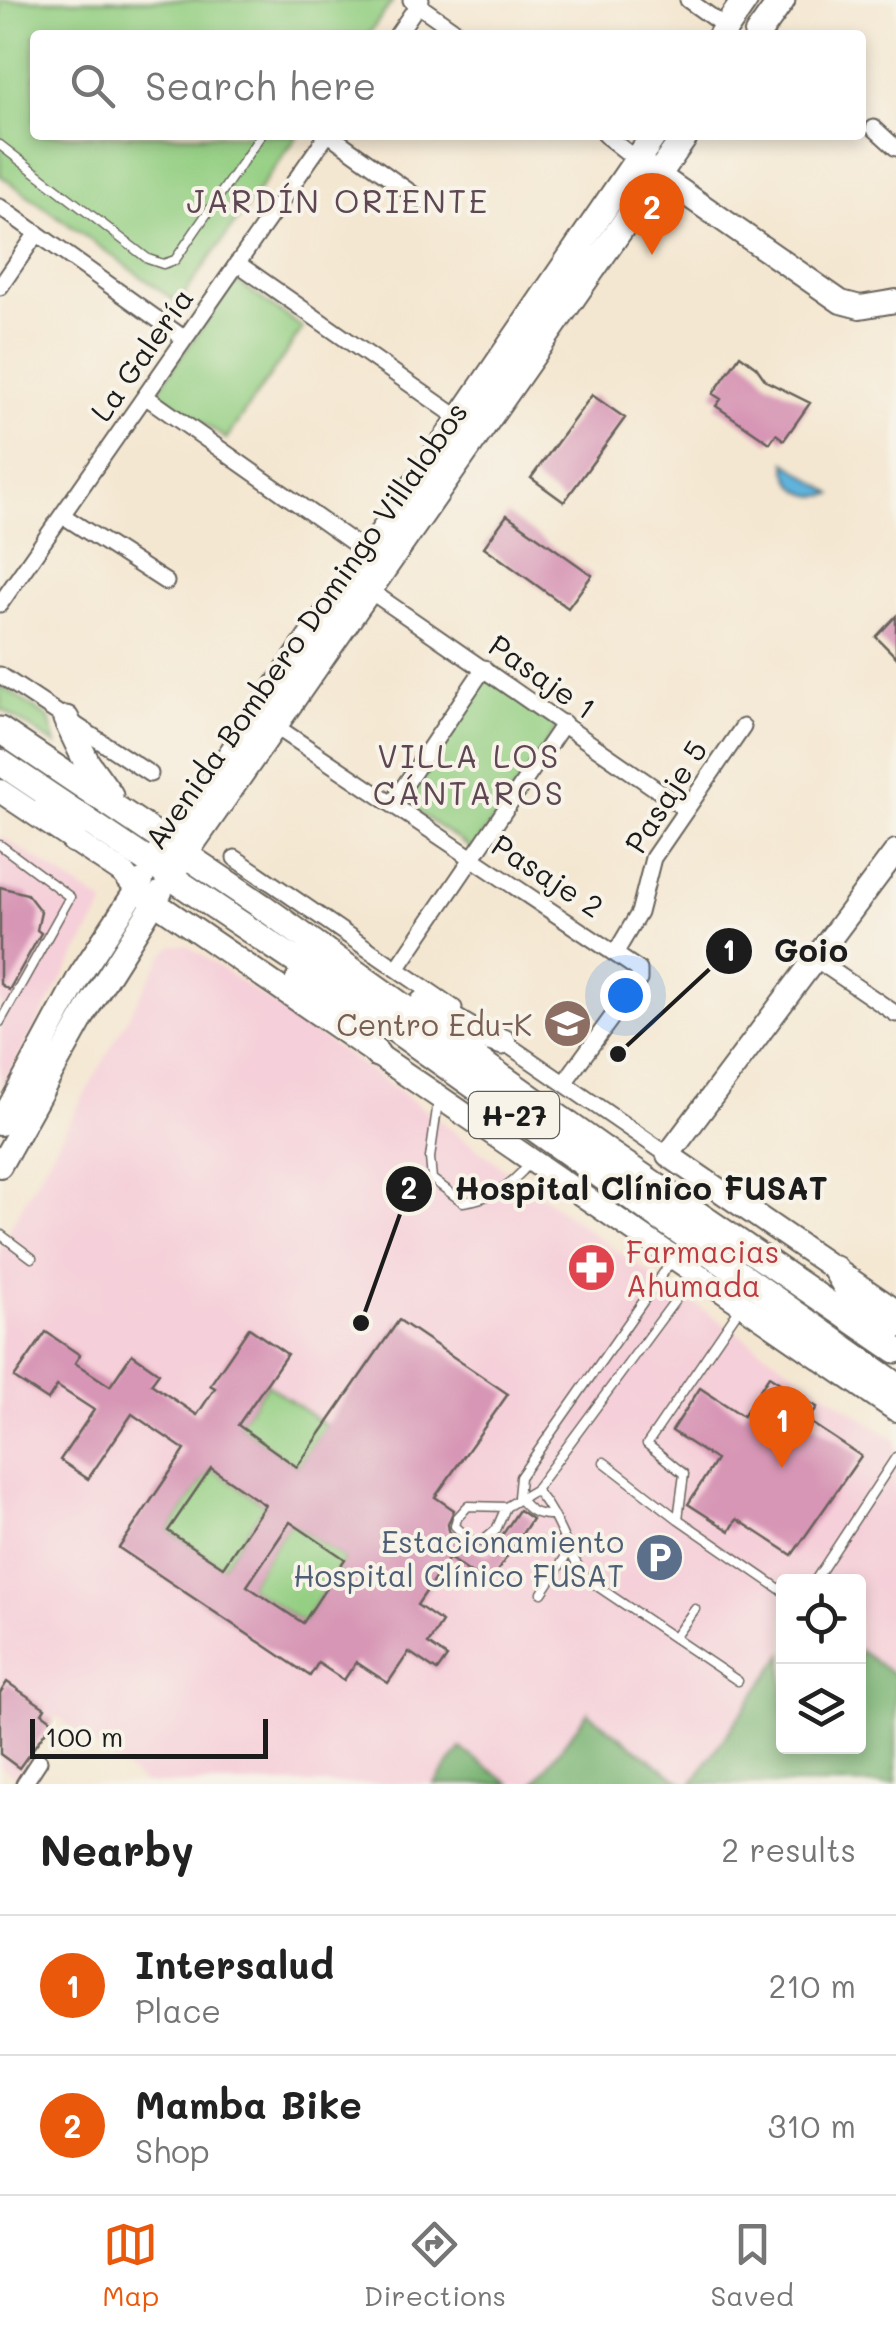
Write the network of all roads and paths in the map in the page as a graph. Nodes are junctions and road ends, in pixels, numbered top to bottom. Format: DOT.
graph roads {
  1 [pos="688,0"];
  2 [pos="745,0"];
  3 [pos="782,0"];
  4 [pos="417,2"];
  5 [pos="400,30"];
  6 [pos="454,30"];
  7 [pos="723,30"];
  8 [pos="725,30"];
  9 [pos="761,30"];
  10 [pos="874,128"];
  11 [pos="258,140"];
  12 [pos="325,140"];
  13 [pos="335,140"];
  14 [pos="611,140"];
  15 [pos="653,140"];
  16 [pos="680,140"];
  17 [pos="0,144"];
  18 [pos="896,148"];
  19 [pos="647,167"];
  20 [pos="424,202"];
  21 [pos="0,207"];
  22 [pos="37,233"];
  23 [pos="238,264"];
  24 [pos="0,287"];
  25 [pos="896,301"];
  26 [pos="185,338"];
  27 [pos="145,396"];
  28 [pos="460,418"];
  29 [pos="62,515"];
  30 [pos="369,554"];
  31 [pos="166,582"];
  32 [pos="370,590"];
  33 [pos="0,604"];
  34 [pos="484,668"];
  35 [pos="0,675"];
  36 [pos="66,719"];
  37 [pos="564,723"];
  38 [pos="275,726"];
  39 [pos="743,727"];
  40 [pos="0,730"];
  41 [pos="0,762"];
  42 [pos="150,774"];
  43 [pos="34,784"];
  44 [pos="0,791"];
  45 [pos="392,804"];
  46 [pos="685,809"];
  47 [pos="126,814"];
  48 [pos="74,840"];
  49 [pos="0,845"];
  50 [pos="896,851"];
  51 [pos="234,858"];
  52 [pos="471,858"];
  53 [pos="168,859"];
  54 [pos="146,896"];
  55 [pos="256,933"];
  56 [pos="616,952"];
  57 [pos="814,958"];
  58 [pos="334,960"];
  59 [pos="396,969"];
  60 [pos="896,1014"];
  61 [pos="0,1022"];
  62 [pos="503,1042"];
  63 [pos="378,1054"];
  64 [pos="564,1084"];
  65 [pos="438,1097"];
  66 [pos="0,1124"];
  67 [pos="668,1154"];
  68 [pos="531,1162"];
  69 [pos="0,1166"];
  70 [pos="699,1214"];
  71 [pos="725,1232"];
  72 [pos="0,1234"];
  73 [pos="680,1247"];
  74 [pos="32,1258"];
  75 [pos="702,1264"];
  76 [pos="835,1269"];
  77 [pos="741,1305"];
  78 [pos="896,1311"];
  79 [pos="896,1332"];
  80 [pos="896,1350"];
  81 [pos="896,1386"];
  82 [pos="896,1410"];
  83 [pos="557,1426"];
  84 [pos="574,1439"];
  85 [pos="896,1457"];
  86 [pos="604,1462"];
  87 [pos="536,1490"];
  88 [pos="518,1497"];
  89 [pos="506,1507"];
  90 [pos="553,1515"];
  91 [pos="678,1519"];
  92 [pos="570,1550"];
  93 [pos="819,1574"];
  94 [pos="776,1586"];
  95 [pos="542,1594"];
  96 [pos="695,1609"];
  97 [pos="674,1638"];
  98 [pos="738,1681"];
  99 [pos="39,1761"];
  100 [pos="24,1784"];
  1 -- 7 [label="street"];
  2 -- 8 [label="main road"];
  3 -- 9 [label="main road"];
  4 -- 5 [label="street"];
  4 -- 6 [label="street"];
  10 -- 18 [label="street"];
  11 -- 17 [label="lane"];
  12 -- 23 [label="street, La Galería"];
  13 -- 20 [label="street"];
  14 -- 19 [label="street"];
  15 -- 19 [label="main road, Avenida Bombero Domingo Villalobos"];
  16 -- 19 [label="main road, Avenida Bombero Domingo Villalobos"];
  19 -- 25 [label="street"];
  19 -- 28 [label="main road, Avenida Bombero Domingo Villalobos"];
  19 -- 32 [label="main road, Avenida Bombero Domingo Villalobos"];
  21 -- 22 [label="street"];
  22 -- 24 [label="street"];
  22 -- 26 [label="street"];
  23 -- 26 [label="street, La Galería"];
  23 -- 28 [label="street"];
  26 -- 27 [label="street, La Galería"];
  27 -- 29 [label="street, La Galería"];
  27 -- 30 [label="street"];
  28 -- 30 [label="main road, Avenida Bombero Domingo Villalobos"];
  29 -- 31 [label="street"];
  29 -- 33 [label="street, La Galería"];
  30 -- 53 [label="main road, Avenida Bombero Domingo Villalobos"];
  32 -- 34 [label="street, Pasaje 1"];
  32 -- 38 [label="main road, Avenida Bombero Domingo Villalobos"];
  34 -- 37 [label="street, Pasaje 1"];
  34 -- 45 [label="street"];
  35 -- 36 [label="street"];
  36 -- 42 [label="street"];
  36 -- 47 [label="main road"];
  37 -- 46 [label="street, Pasaje 1"];
  37 -- 52 [label="street"];
  38 -- 45 [label="street, Pasaje 2"];
  38 -- 53 [label="main road, Avenida Bombero Domingo Villalobos"];
  39 -- 46 [label="street, Pasaje 5"];
  40 -- 47 [label="main road, H-27"];
  41 -- 43 [label="main road, H-27"];
  43 -- 48 [label="main road"];
  43 -- 53 [label="main road, H-27"];
  44 -- 48 [label="street"];
  45 -- 52 [label="street, Pasaje 2"];
  46 -- 56 [label="street, Pasaje 5"];
  47 -- 53 [label="main road, H-27"];
  48 -- 54 [label="street"];
  49 -- 61 [label="lane"];
  50 -- 57 [label="street"];
  51 -- 59 [label="street"];
  52 -- 56 [label="street, Pasaje 2"];
  52 -- 59 [label="street"];
  53 -- 54 [label="street, Avenida Bombero Domingo Villalobos"];
  53 -- 55 [label="main road, H-27"];
  53 -- 58 [label="main road, H-27"];
  54 -- 63 [label="street"];
  54 -- 66 [label="street, Avenida Bombero Domingo Villalobos"];
  54 -- 69 [label="street, Avenida Bombero Domingo Villalobos"];
  55 -- 63 [label="main road"];
  55 -- 73 [label="main road, H-27"];
  56 -- 64 [label="street, Pasaje 2"];
  57 -- 60 [label="street"];
  57 -- 67 [label="street"];
  58 -- 62 [label="main road"];
  58 -- 70 [label="main road, H-27"];
  59 -- 62 [label="street"];
  62 -- 64 [label="street"];
  63 -- 65 [label="street"];
  64 -- 67 [label="street"];
  65 -- 68 [label="street"];
  65 -- 68 [label="lane"];
  67 -- 76 [label="street"];
  68 -- 73 [label="street"];
  70 -- 71 [label="main road, H-27"];
  70 -- 73 [label="street"];
  71 -- 75 [label="street"];
  71 -- 80 [label="main road, H-27"];
  72 -- 74 [label="lane"];
  73 -- 75 [label="main road, H-27"];
  73 -- 83 [label="lane"];
  75 -- 77 [label="street"];
  75 -- 81 [label="main road, H-27"];
  75 -- 84 [label="lane"];
  76 -- 78 [label="street"];
  76 -- 79 [label="main road"];
  77 -- 82 [label="street"];
  77 -- 91 [label="lane"];
  83 -- 84 [label="lane"];
  83 -- 88 [label="lane"];
  84 -- 87 [label="lane"];
  85 -- 93 [label="lane"];
  86 -- 91 [label="lane"];
  87 -- 88 [label="lane"];
  87 -- 90 [label="lane"];
  88 -- 89 [label="lane"];
  88 -- 90 [label="lane"];
  89 -- 89 [label="lane"];
  90 -- 92 [label="lane"];
  91 -- 94 [label="lane"];
  92 -- 95 [label="lane"];
  92 -- 97 [label="lane"];
  96 -- 97 [label="lane"];
  97 -- 98 [label="lane"];
  99 -- 100 [label="street"];
}
